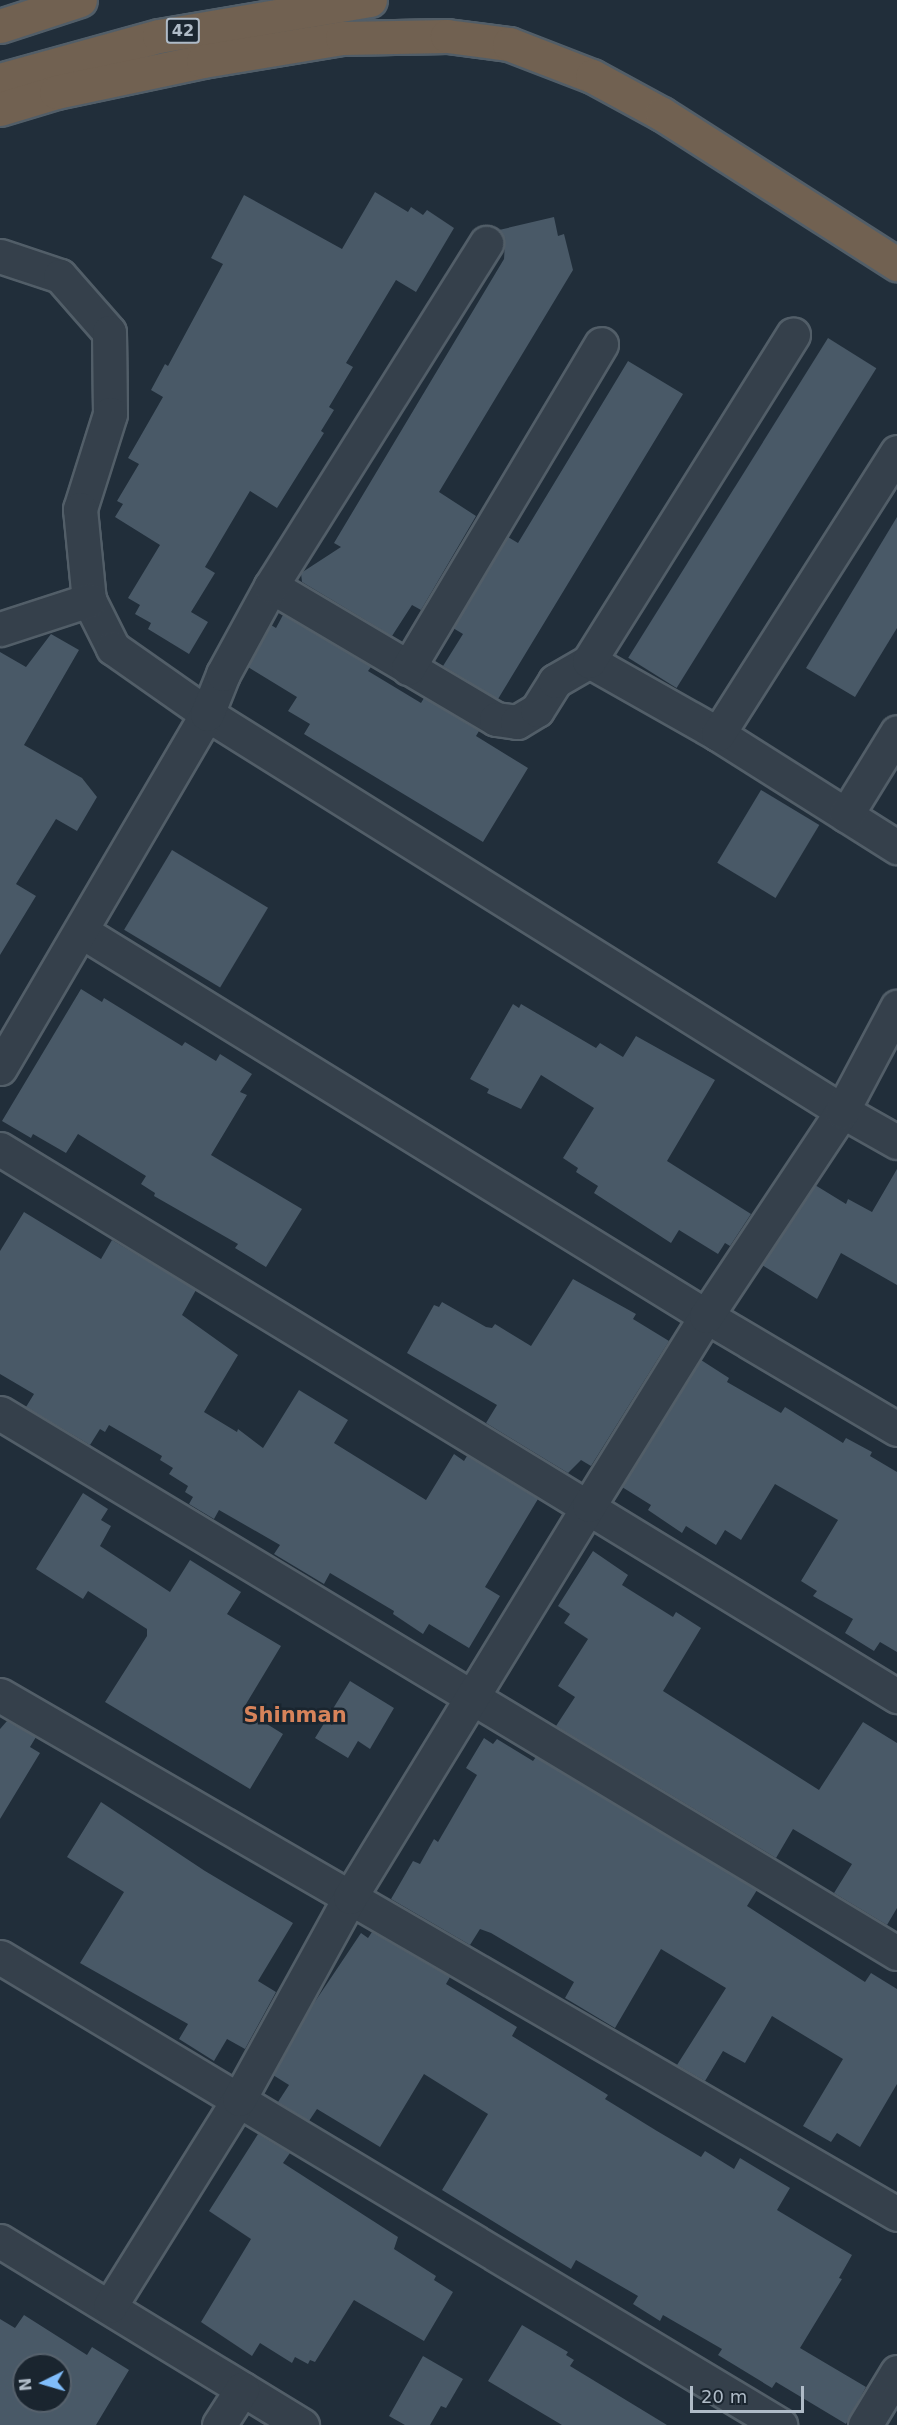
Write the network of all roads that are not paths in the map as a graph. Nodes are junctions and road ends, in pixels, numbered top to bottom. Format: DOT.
graph roads {
  1 [pos="21,0"];
  2 [pos="80,0"];
  3 [pos="370,0"];
  4 [pos="0,11"];
  5 [pos="0,26"];
  6 [pos="0,80"];
  7 [pos="0,109"];
  8 [pos="486,243"];
  9 [pos="0,256"];
  10 [pos="897,264"];
  11 [pos="793,334"];
  12 [pos="601,344"];
  13 [pos="897,452"];
  14 [pos="271,586"];
  15 [pos="89,600"];
  16 [pos="0,629"];
  17 [pos="589,661"];
  18 [pos="408,668"];
  19 [pos="207,714"];
  20 [pos="897,732"];
  21 [pos="718,734"];
  22 [pos="846,815"];
  23 [pos="897,847"];
  24 [pos="81,931"];
  25 [pos="897,1007"];
  26 [pos="0,1068"];
  27 [pos="842,1111"];
  28 [pos="897,1142"];
  29 [pos="0,1149"];
  30 [pos="706,1316"];
  31 [pos="0,1413"];
  32 [pos="897,1429"];
  33 [pos="589,1505"];
  34 [pos="0,1695"];
  35 [pos="897,1696"];
  36 [pos="474,1698"];
  37 [pos="350,1897"];
  38 [pos="897,1953"];
  39 [pos="0,1957"];
  40 [pos="239,2099"];
  41 [pos="897,2214"];
  42 [pos="0,2241"];
  43 [pos="110,2306"];
  44 [pos="897,2372"];
  45 [pos="242,2389"];
  46 [pos="219,2425"];
  47 [pos="302,2425"];
  48 [pos="780,2425"];
  49 [pos="865,2425"];
  1 -- 4 [label="highway"];
  2 -- 5 [label="highway"];
  3 -- 6 [label="highway, 42"];
  7 -- 10 [label="highway"];
  8 -- 14 [label="street"];
  9 -- 15 [label="street"];
  11 -- 17 [label="street"];
  12 -- 18 [label="street"];
  13 -- 21 [label="street"];
  14 -- 18 [label="street"];
  14 -- 19 [label="street"];
  15 -- 16 [label="street"];
  15 -- 19 [label="street"];
  17 -- 18 [label="street"];
  17 -- 21 [label="street"];
  19 -- 24 [label="street"];
  19 -- 27 [label="street"];
  20 -- 22 [label="street"];
  21 -- 22 [label="street"];
  22 -- 23 [label="street"];
  24 -- 26 [label="street"];
  24 -- 30 [label="street"];
  25 -- 27 [label="street"];
  27 -- 28 [label="street"];
  27 -- 30 [label="street"];
  29 -- 33 [label="street"];
  30 -- 32 [label="street"];
  30 -- 33 [label="street"];
  31 -- 36 [label="street"];
  33 -- 35 [label="street"];
  33 -- 36 [label="street"];
  34 -- 37 [label="street"];
  36 -- 37 [label="street"];
  36 -- 38 [label="street"];
  37 -- 40 [label="street"];
  37 -- 41 [label="street"];
  39 -- 40 [label="street"];
  40 -- 43 [label="street"];
  40 -- 48 [label="street"];
  42 -- 43 [label="street"];
  43 -- 45 [label="street"];
  44 -- 49 [label="street"];
  45 -- 46 [label="street"];
  45 -- 47 [label="street"];
}
